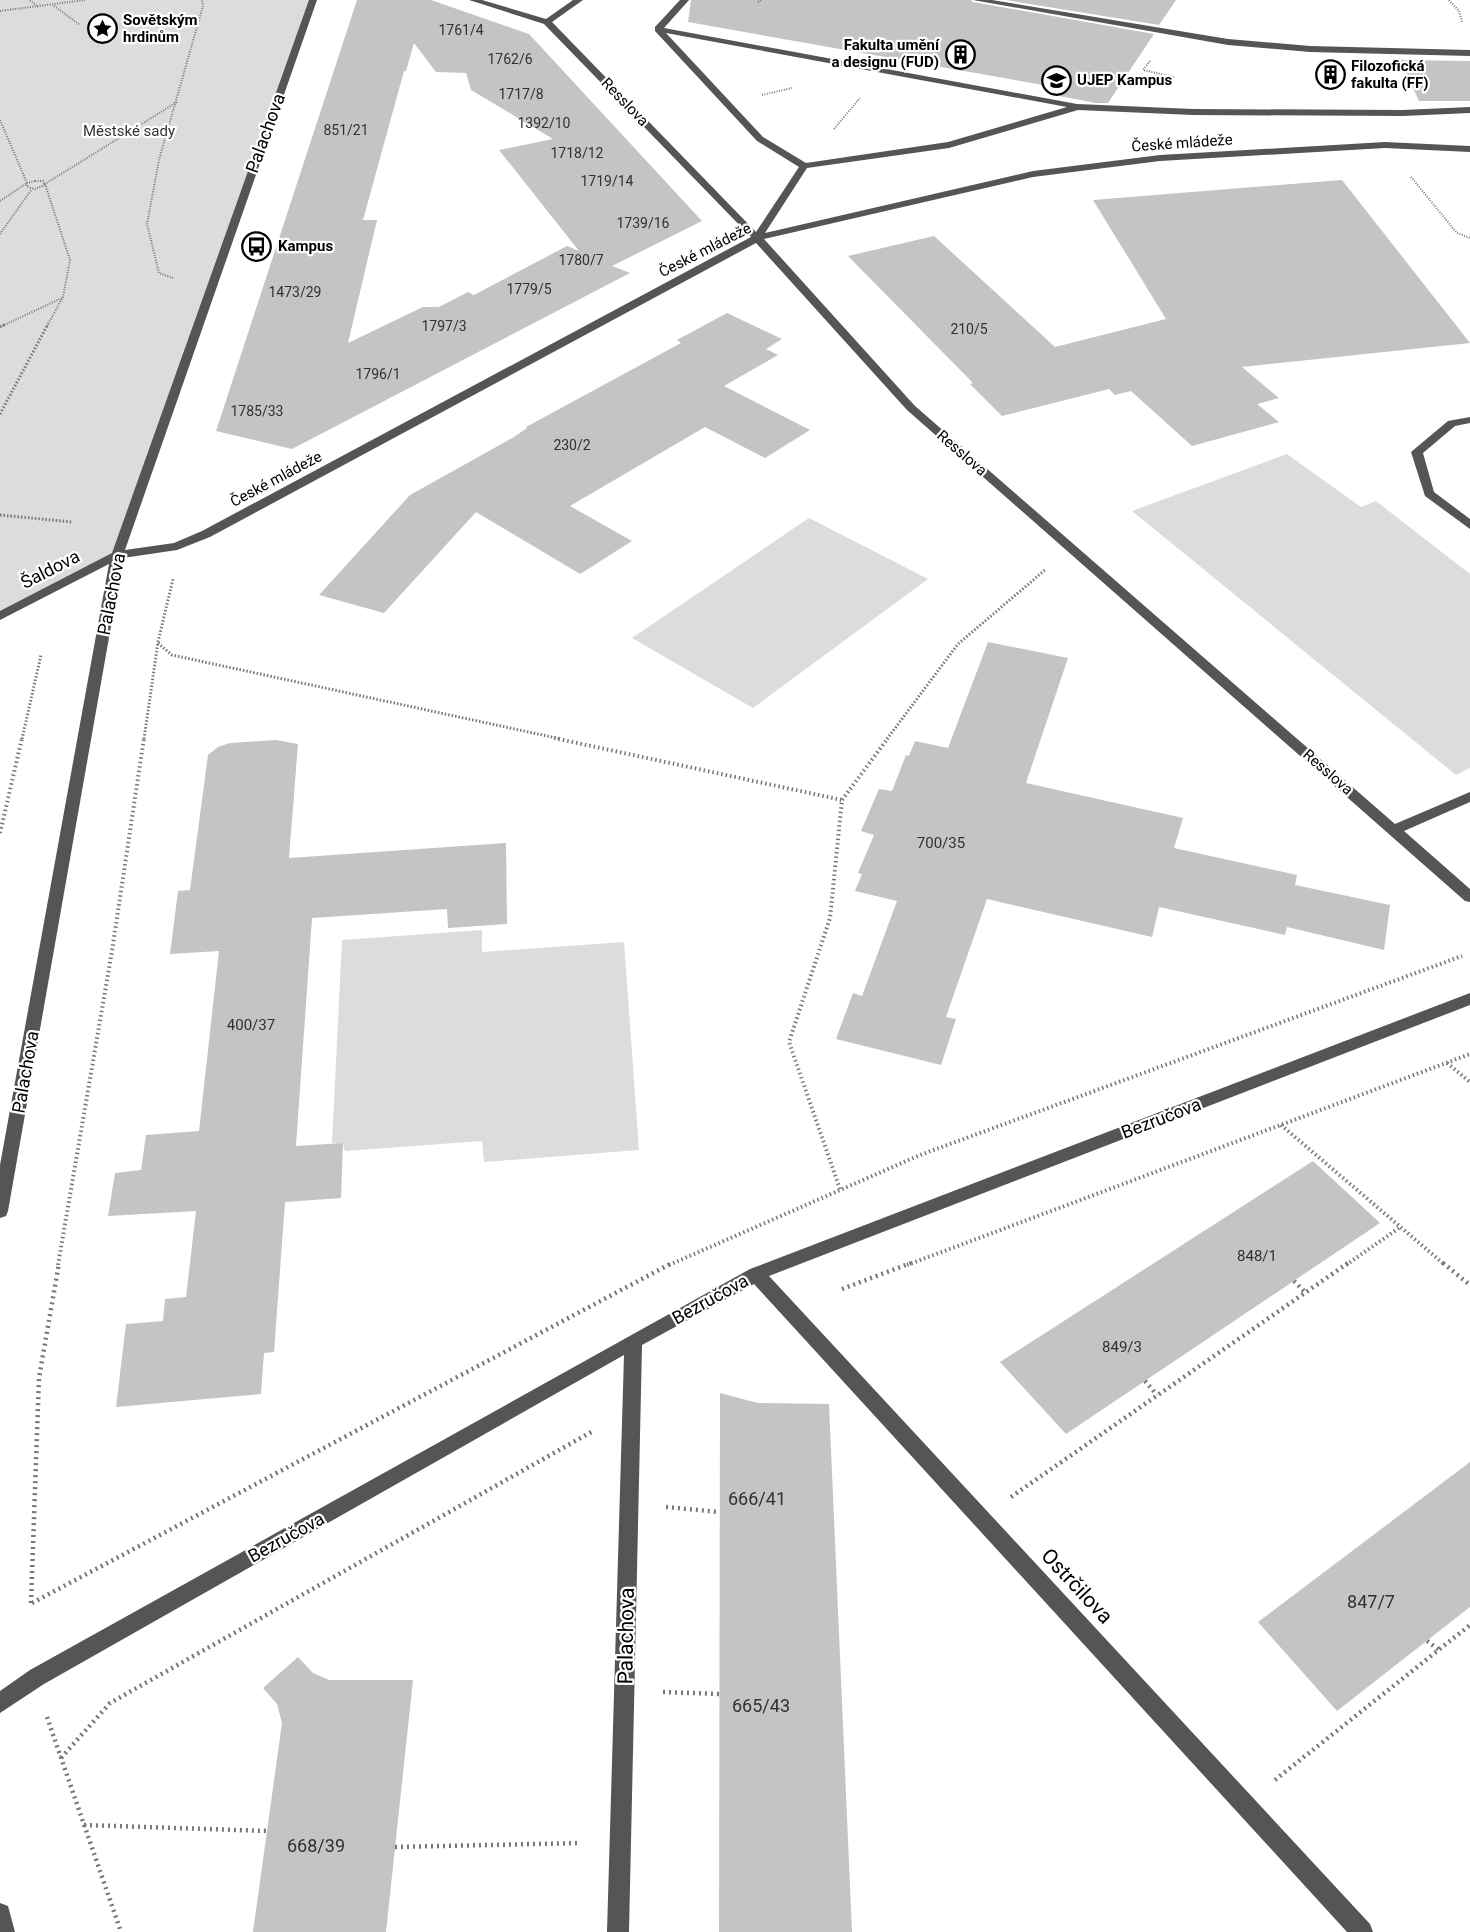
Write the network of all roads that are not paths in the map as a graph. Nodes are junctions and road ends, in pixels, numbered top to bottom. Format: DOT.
graph roads {
  1 [pos="313,0"];
  2 [pos="473,0"];
  3 [pos="579,0"];
  4 [pos="685,0"];
  5 [pos="977,0"];
  6 [pos="547,22"];
  7 [pos="658,29"];
  8 [pos="1470,53"];
  9 [pos="1078,107"];
  10 [pos="1470,110"];
  11 [pos="1470,149"];
  12 [pos="804,166"];
  13 [pos="756,238"];
  14 [pos="1470,420"];
  15 [pos="1470,525"];
  16 [pos="117,555"];
  17 [pos="0,616"];
  18 [pos="1470,797"];
  19 [pos="1393,830"];
  20 [pos="1470,897"];
  21 [pos="1470,999"];
  22 [pos="0,1211"];
  23 [pos="756,1274"];
  24 [pos="633,1341"];
  25 [pos="0,1703"];
  26 [pos="0,1914"];
  27 [pos="4,1932"];
  28 [pos="618,1932"];
  29 [pos="1362,1932"];
  1 -- 16 [label="street, Palachova"];
  2 -- 6 [label="street, Resslova"];
  3 -- 6 [label="street"];
  4 -- 7 [label="street"];
  5 -- 8 [label="street"];
  6 -- 13 [label="street, Resslova"];
  7 -- 9 [label="street"];
  7 -- 12 [label="street"];
  9 -- 10 [label="street"];
  9 -- 12 [label="street"];
  11 -- 13 [label="street, České mládeže"];
  12 -- 13 [label="street"];
  13 -- 16 [label="street, České mládeže"];
  13 -- 19 [label="street, Resslova"];
  14 -- 15 [label="street"];
  16 -- 17 [label="street, Šaldova"];
  16 -- 22 [label="street, Palachova"];
  18 -- 19 [label="street"];
  19 -- 20 [label="street, Resslova"];
  21 -- 23 [label="street, Bezručova"];
  23 -- 24 [label="street, Bezručova"];
  23 -- 29 [label="street, Ostrčilova"];
  24 -- 25 [label="street, Bezručova"];
  24 -- 28 [label="street, Palachova"];
  26 -- 27 [label="street"];
}
